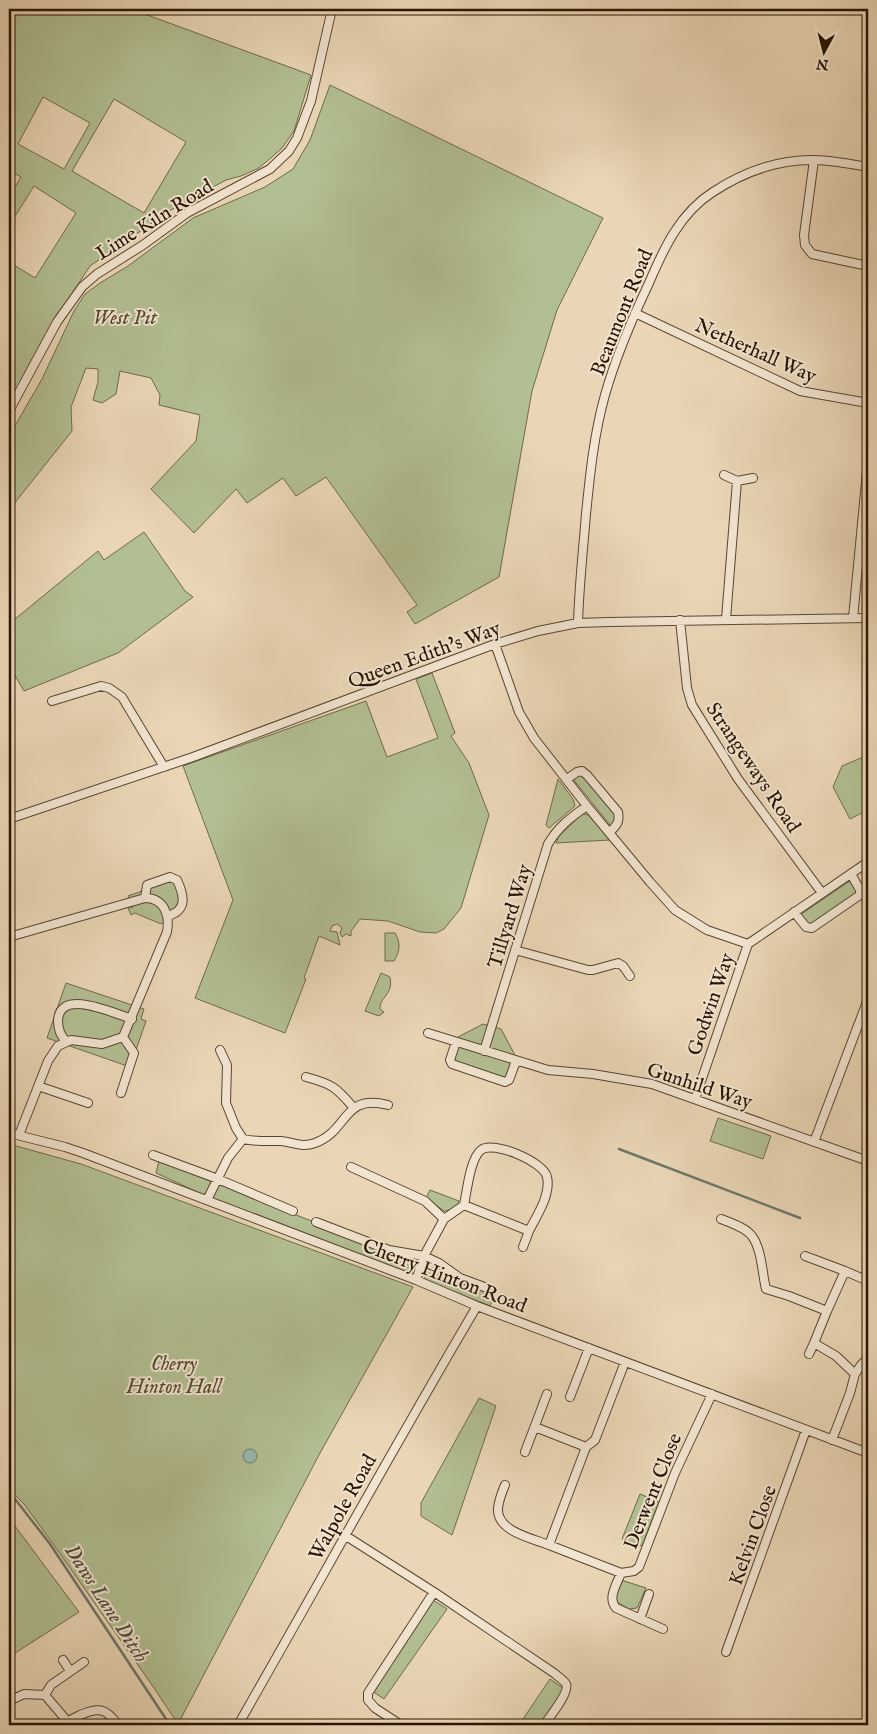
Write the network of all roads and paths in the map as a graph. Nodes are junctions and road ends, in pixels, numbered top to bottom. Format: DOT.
graph roads {
  1 [pos="332,9"];
  2 [pos="814,160"];
  3 [pos="868,167"];
  4 [pos="868,266"];
  5 [pos="635,313"];
  6 [pos="868,403"];
  7 [pos="9,411"];
  8 [pos="868,461"];
  9 [pos="724,475"];
  10 [pos="753,478"];
  11 [pos="737,481"];
  12 [pos="853,618"];
  13 [pos="868,618"];
  14 [pos="726,619"];
  15 [pos="680,620"];
  16 [pos="578,624"];
  17 [pos="495,644"];
  18 [pos="52,701"];
  19 [pos="164,767"];
  20 [pos="567,779"];
  21 [pos="587,806"];
  22 [pos="9,819"];
  23 [pos="610,832"];
  24 [pos="868,862"];
  25 [pos="851,874"];
  26 [pos="822,893"];
  27 [pos="145,898"];
  28 [pos="794,912"];
  29 [pos="168,916"];
  30 [pos="9,937"];
  31 [pos="748,944"];
  32 [pos="515,950"];
  33 [pos="630,976"];
  34 [pos="868,999"];
  35 [pos="132,1019"];
  36 [pos="428,1033"];
  37 [pos="124,1037"];
  38 [pos="67,1042"];
  39 [pos="456,1042"];
  40 [pos="220,1050"];
  41 [pos="484,1051"];
  42 [pos="516,1061"];
  43 [pos="306,1077"];
  44 [pos="38,1086"];
  45 [pos="121,1092"];
  46 [pos="695,1099"];
  47 [pos="88,1103"];
  48 [pos="388,1105"];
  49 [pos="353,1107"];
  50 [pos="9,1133"];
  51 [pos="19,1135"];
  52 [pos="243,1139"];
  53 [pos="814,1142"];
  54 [pos="153,1155"];
  55 [pos="868,1161"];
  56 [pos="352,1167"];
  57 [pos="218,1179"];
  58 [pos="207,1200"];
  59 [pos="464,1205"];
  60 [pos="293,1211"];
  61 [pos="444,1219"];
  62 [pos="721,1219"];
  63 [pos="316,1222"];
  64 [pos="529,1231"];
  65 [pos="523,1247"];
  66 [pos="424,1256"];
  67 [pos="805,1256"];
  68 [pos="845,1271"];
  69 [pos="416,1280"];
  70 [pos="868,1281"];
  71 [pos="488,1288"];
  72 [pos="477,1306"];
  73 [pos="827,1311"];
  74 [pos="814,1343"];
  75 [pos="589,1348"];
  76 [pos="809,1354"];
  77 [pos="868,1358"];
  78 [pos="625,1362"];
  79 [pos="855,1374"];
  80 [pos="547,1394"];
  81 [pos="712,1394"];
  82 [pos="570,1397"];
  83 [pos="535,1427"];
  84 [pos="806,1430"];
  85 [pos="832,1440"];
  86 [pos="586,1447"];
  87 [pos="525,1452"];
  88 [pos="868,1453"];
  89 [pos="505,1484"];
  90 [pos="346,1536"];
  91 [pos="549,1544"];
  92 [pos="621,1573"];
  93 [pos="434,1592"];
  94 [pos="649,1594"];
  95 [pos="640,1618"];
  96 [pos="663,1629"];
  97 [pos="726,1652"];
  98 [pos="63,1660"];
  99 [pos="84,1662"];
  100 [pos="70,1671"];
  101 [pos="46,1695"];
  102 [pos="9,1701"];
  103 [pos="65,1723"];
  104 [pos="118,1725"];
  105 [pos="238,1725"];
  106 [pos="401,1725"];
  107 [pos="544,1725"];
  1 -- 7 [label="street, Lime Kiln Road"];
  2 -- 3 [label="street, Beaumont Road"];
  2 -- 4 [label="street"];
  2 -- 5 [label="street, Beaumont Road"];
  5 -- 6 [label="street, Netherhall Way"];
  5 -- 16 [label="street, Beaumont Road"];
  8 -- 12 [label="street"];
  9 -- 11 [label="street"];
  10 -- 11 [label="street"];
  11 -- 14 [label="street"];
  12 -- 13 [label="street, Queen Edith's Way"];
  12 -- 14 [label="street, Queen Edith's Way"];
  14 -- 15 [label="street, Queen Edith's Way"];
  15 -- 16 [label="street, Queen Edith's Way"];
  15 -- 26 [label="street, Strangeways Road"];
  16 -- 17 [label="street, Queen Edith's Way"];
  17 -- 19 [label="street, Queen Edith's Way"];
  17 -- 20 [label="street"];
  18 -- 19 [label="street"];
  19 -- 22 [label="street, Queen Edith's Way"];
  20 -- 21 [label="street"];
  20 -- 23 [label="street"];
  21 -- 23 [label="street"];
  21 -- 32 [label="street, Tillyard Way"];
  23 -- 31 [label="street"];
  24 -- 25 [label="street, Godwin Way"];
  25 -- 26 [label="street, Godwin Way"];
  25 -- 28 [label="street"];
  26 -- 28 [label="street, Godwin Way"];
  27 -- 29 [label="street"];
  27 -- 29 [label="street"];
  27 -- 30 [label="street"];
  28 -- 31 [label="street, Godwin Way"];
  29 -- 35 [label="street"];
  31 -- 46 [label="street, Godwin Way"];
  32 -- 33 [label="street"];
  32 -- 41 [label="street, Tillyard Way"];
  34 -- 53 [label="street"];
  35 -- 37 [label="street"];
  35 -- 38 [label="street"];
  36 -- 39 [label="street, Gunhild Way"];
  37 -- 38 [label="street"];
  37 -- 45 [label="street"];
  38 -- 44 [label="street"];
  39 -- 41 [label="street, Gunhild Way"];
  39 -- 42 [label="street"];
  40 -- 52 [label="street"];
  41 -- 42 [label="street, Gunhild Way"];
  42 -- 46 [label="street, Gunhild Way"];
  43 -- 49 [label="street"];
  44 -- 47 [label="street"];
  44 -- 51 [label="street"];
  46 -- 53 [label="street, Gunhild Way"];
  48 -- 49 [label="street"];
  49 -- 52 [label="street"];
  50 -- 51 [label="street, Cherry Hinton Road"];
  51 -- 58 [label="street, Cherry Hinton Road"];
  52 -- 57 [label="street"];
  53 -- 55 [label="street, Gunhild Way"];
  54 -- 57 [label="street"];
  56 -- 61 [label="street"];
  57 -- 58 [label="street"];
  57 -- 60 [label="street"];
  58 -- 69 [label="street, Cherry Hinton Road"];
  59 -- 61 [label="street"];
  59 -- 64 [label="street"];
  59 -- 64 [label="street"];
  61 -- 66 [label="street"];
  62 -- 73 [label="street"];
  63 -- 66 [label="street, Cherry Hinton Road"];
  64 -- 65 [label="street"];
  66 -- 69 [label="street"];
  66 -- 71 [label="street, Cherry Hinton Road"];
  67 -- 68 [label="street"];
  68 -- 70 [label="street"];
  68 -- 73 [label="street"];
  69 -- 72 [label="street, Cherry Hinton Road"];
  72 -- 75 [label="street, Cherry Hinton Road"];
  72 -- 90 [label="street, Walpole Road"];
  73 -- 74 [label="street"];
  74 -- 76 [label="street"];
  74 -- 79 [label="street"];
  75 -- 78 [label="street, Cherry Hinton Road"];
  75 -- 82 [label="street"];
  77 -- 79 [label="street"];
  78 -- 81 [label="street, Cherry Hinton Road"];
  78 -- 86 [label="street"];
  79 -- 85 [label="street"];
  80 -- 83 [label="street"];
  81 -- 84 [label="street, Cherry Hinton Road"];
  81 -- 92 [label="street, Derwent Close"];
  83 -- 86 [label="street"];
  83 -- 87 [label="street"];
  84 -- 85 [label="street, Cherry Hinton Road"];
  84 -- 97 [label="street, Kelvin Close"];
  85 -- 88 [label="street, Cherry Hinton Road"];
  86 -- 91 [label="street"];
  89 -- 91 [label="street, Derwent Close"];
  90 -- 93 [label="street"];
  90 -- 105 [label="street, Walpole Road"];
  91 -- 92 [label="street, Derwent Close"];
  92 -- 95 [label="street"];
  93 -- 106 [label="street"];
  93 -- 107 [label="street"];
  94 -- 95 [label="street"];
  95 -- 96 [label="street"];
  98 -- 100 [label="street"];
  99 -- 100 [label="street"];
  100 -- 101 [label="street"];
  101 -- 102 [label="street"];
  101 -- 103 [label="street"];
  103 -- 104 [label="street"];
}
